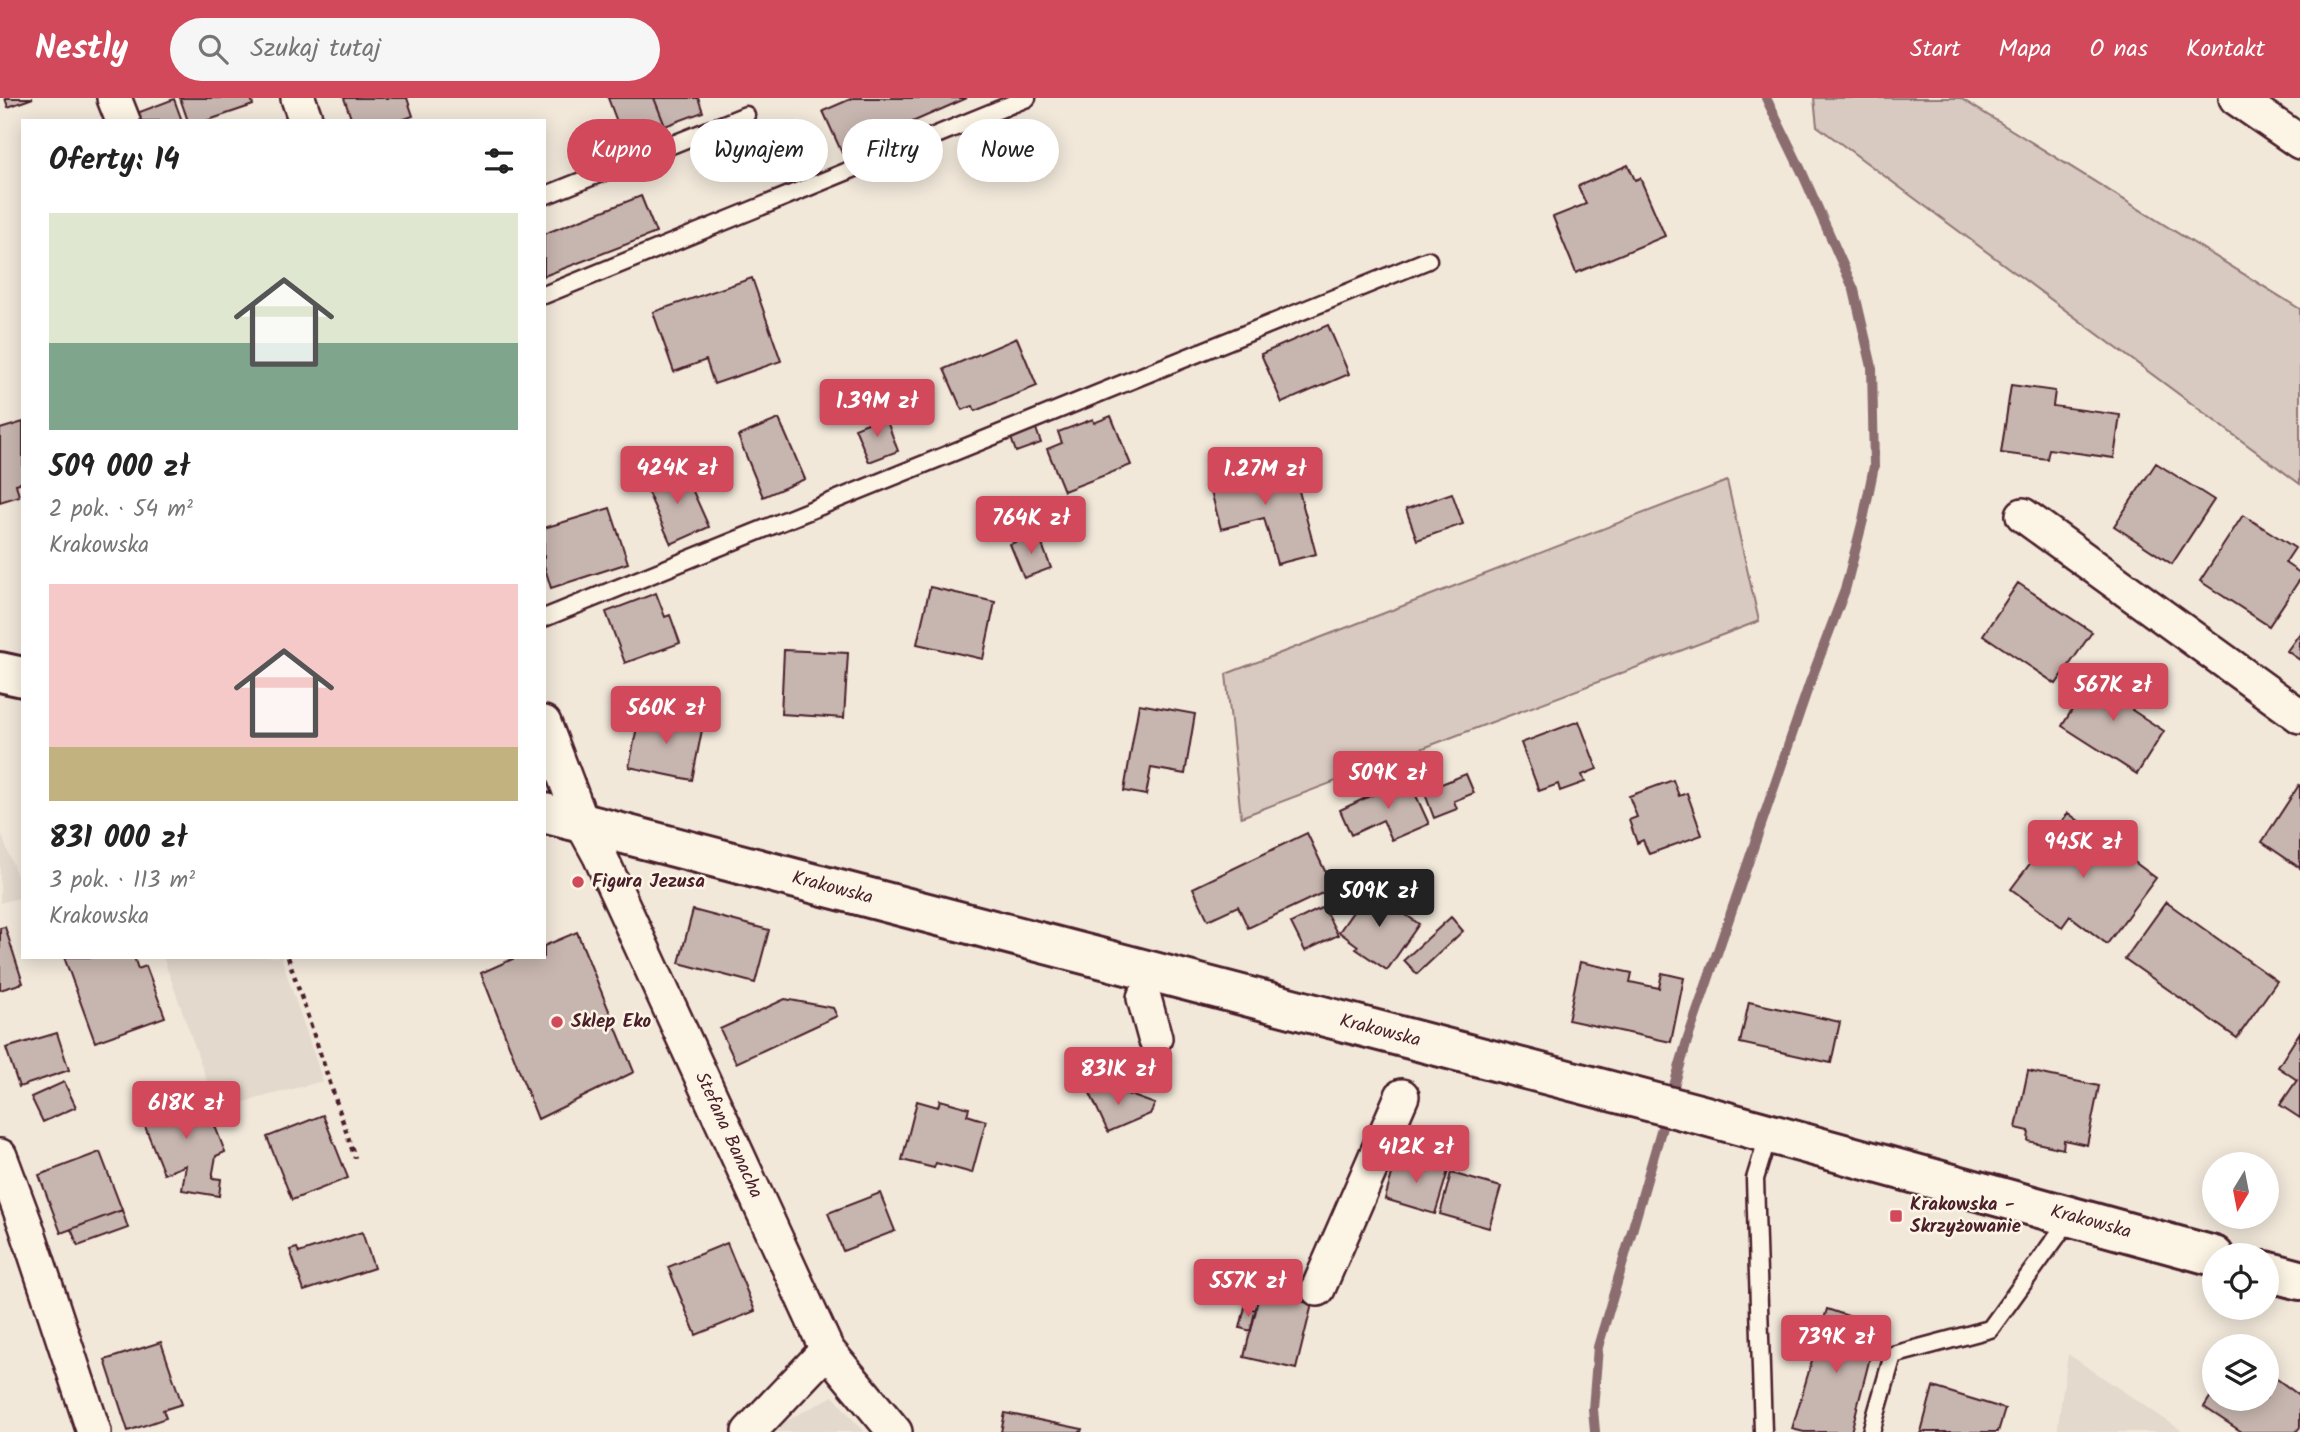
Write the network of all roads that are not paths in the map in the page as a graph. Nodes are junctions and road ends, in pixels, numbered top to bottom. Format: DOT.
graph roads {
  1 [pos="114,98"];
  2 [pos="298,98"];
  3 [pos="1027,98"];
  4 [pos="2236,98"];
  5 [pos="746,115"];
  6 [pos="122,119"];
  7 [pos="305,119"];
  8 [pos="2300,142"];
  9 [pos="546,195"];
  10 [pos="1427,260"];
  11 [pos="546,294"];
  12 [pos="2023,515"];
  13 [pos="546,617"];
  14 [pos="0,671"];
  15 [pos="21,676"];
  16 [pos="2300,716"];
  17 [pos="546,728"];
  18 [pos="546,814"];
  19 [pos="582,823"];
  20 [pos="1144,998"];
  21 [pos="1155,1038"];
  22 [pos="1402,1096"];
  23 [pos="1769,1133"];
  24 [pos="0,1156"];
  25 [pos="2071,1216"];
  26 [pos="2202,1253"];
  27 [pos="2279,1274"];
  28 [pos="2300,1280"];
  29 [pos="1318,1289"];
  30 [pos="827,1350"];
  31 [pos="94,1432"];
  32 [pos="749,1432"];
  33 [pos="895,1432"];
  34 [pos="1763,1432"];
  35 [pos="1871,1432"];
  1 -- 6 [label="street"];
  2 -- 7 [label="street"];
  3 -- 11 [label="lane"];
  4 -- 8 [label="street"];
  5 -- 9 [label="lane"];
  10 -- 13 [label="lane"];
  12 -- 16 [label="street"];
  14 -- 15 [label="main road"];
  17 -- 19 [label="street, Stefana Banacha"];
  18 -- 19 [label="main road, Krakowska"];
  19 -- 23 [label="main road, Krakowska"];
  19 -- 30 [label="street, Stefana Banacha"];
  20 -- 21 [label="street"];
  22 -- 29 [label="street"];
  23 -- 25 [label="main road, Krakowska"];
  23 -- 34 [label="lane"];
  24 -- 31 [label="street"];
  25 -- 26 [label="main road, Krakowska"];
  25 -- 35 [label="lane"];
  27 -- 28 [label="main road"];
  30 -- 32 [label="street"];
  30 -- 33 [label="street, Stefana Banacha"];
}
